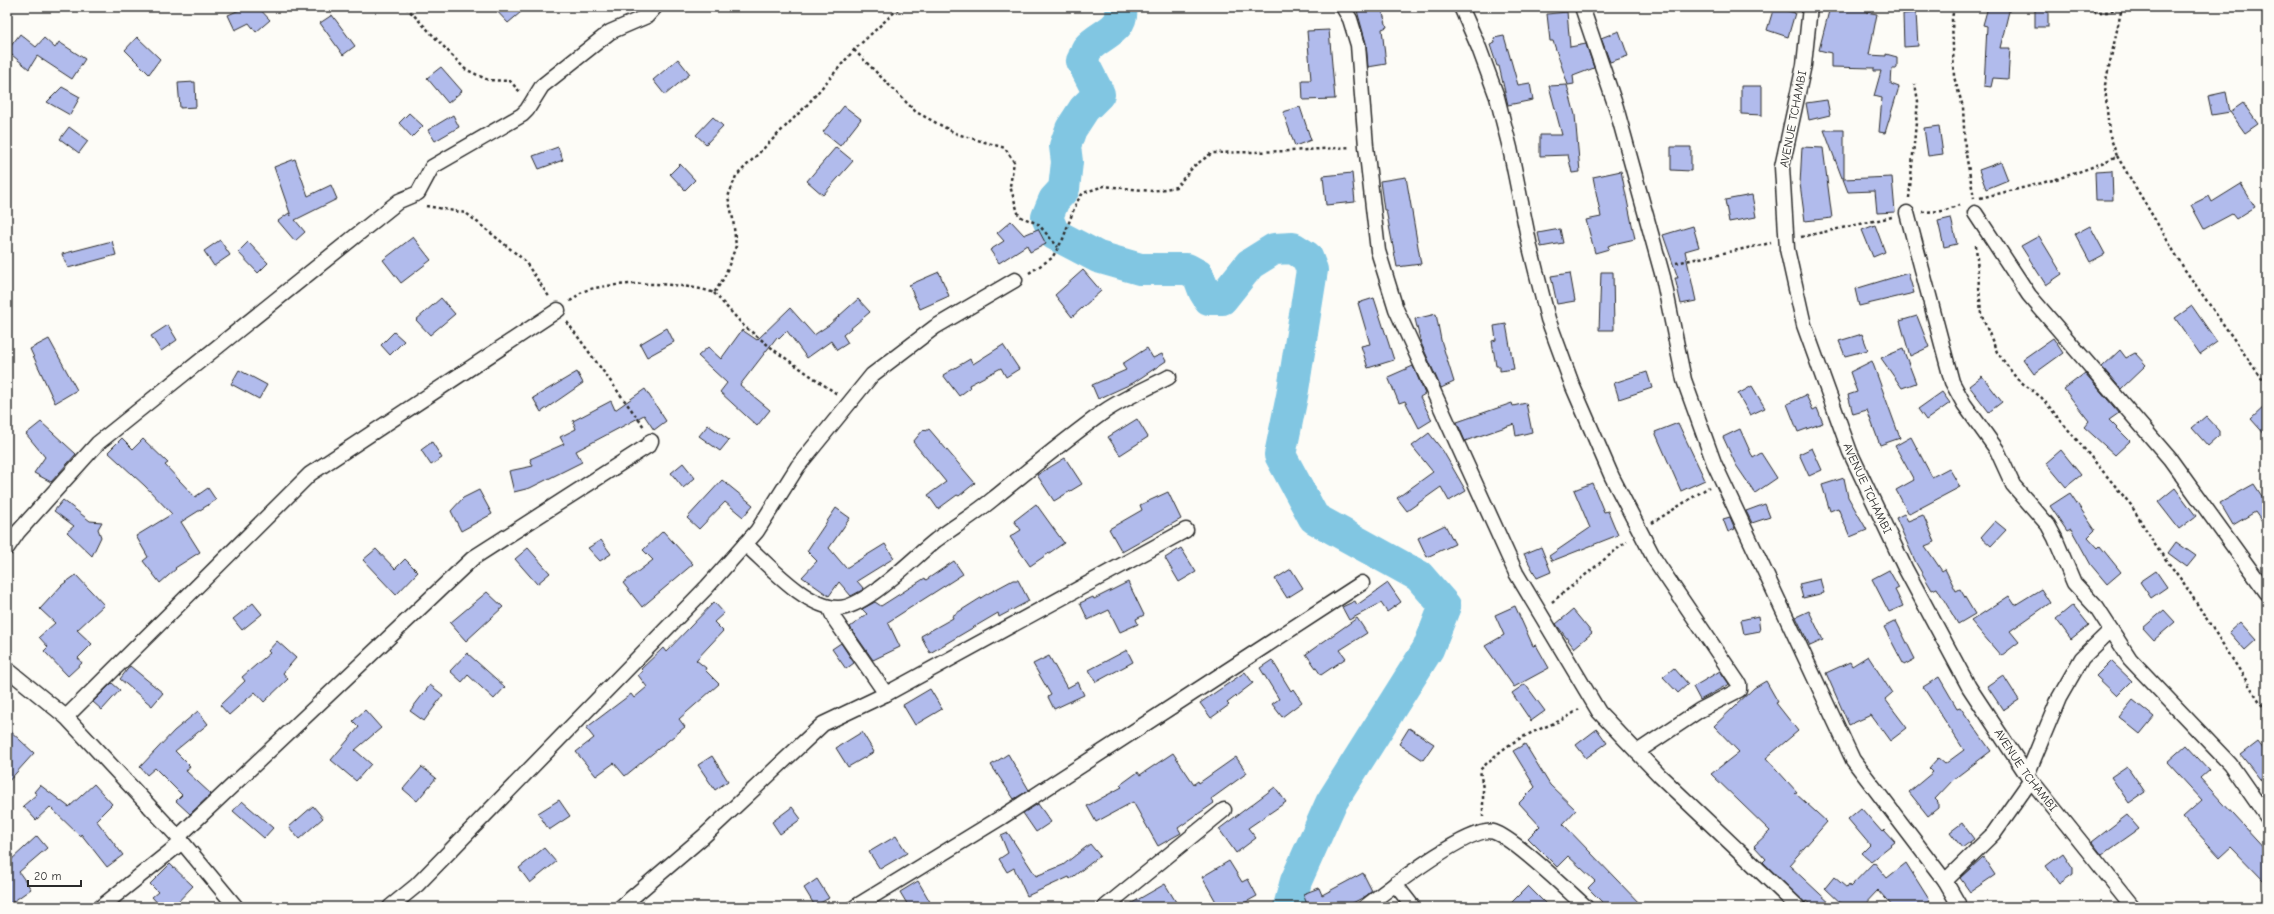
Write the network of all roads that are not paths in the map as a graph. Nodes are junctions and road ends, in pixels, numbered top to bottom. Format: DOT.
graph roads {
  1 [pos="655,7"];
  2 [pos="1343,7"];
  3 [pos="1460,7"];
  4 [pos="1582,7"];
  5 [pos="1810,7"];
  6 [pos="1974,207"];
  7 [pos="1908,213"];
  8 [pos="1015,280"];
  9 [pos="558,310"];
  10 [pos="1169,377"];
  11 [pos="651,442"];
  12 [pos="1186,530"];
  13 [pos="745,544"];
  14 [pos="7,548"];
  15 [pos="1362,583"];
  16 [pos="2267,593"];
  17 [pos="829,607"];
  18 [pos="2111,630"];
  19 [pos="7,669"];
  20 [pos="886,694"];
  21 [pos="66,717"];
  22 [pos="1637,752"];
  23 [pos="2029,778"];
  24 [pos="1224,810"];
  25 [pos="2267,817"];
  26 [pos="180,839"];
  27 [pos="1945,881"];
  28 [pos="1395,884"];
  29 [pos="101,907"];
  30 [pos="236,907"];
  31 [pos="390,907"];
  32 [pos="621,907"];
  33 [pos="855,907"];
  34 [pos="1105,907"];
  35 [pos="1364,907"];
  36 [pos="1413,907"];
  37 [pos="1586,907"];
  38 [pos="1798,907"];
  39 [pos="1960,907"];
  40 [pos="2133,907"];
  1 -- 14 [label="street"];
  2 -- 22 [label="street"];
  3 -- 22 [label="street"];
  4 -- 27 [label="street"];
  5 -- 23 [label="street, AVENUE TCHAMBI"];
  6 -- 16 [label="street"];
  7 -- 18 [label="street"];
  8 -- 13 [label="street"];
  9 -- 21 [label="street"];
  10 -- 17 [label="street"];
  11 -- 26 [label="street"];
  12 -- 20 [label="street"];
  13 -- 17 [label="street"];
  13 -- 31 [label="street"];
  15 -- 33 [label="street"];
  17 -- 20 [label="street"];
  18 -- 23 [label="street"];
  18 -- 25 [label="street"];
  19 -- 21 [label="street"];
  20 -- 32 [label="street"];
  21 -- 26 [label="street"];
  22 -- 38 [label="street"];
  23 -- 27 [label="street"];
  23 -- 40 [label="street, AVENUE TCHAMBI"];
  24 -- 34 [label="street"];
  26 -- 29 [label="street"];
  26 -- 30 [label="street"];
  27 -- 39 [label="street"];
  28 -- 35 [label="street"];
  28 -- 36 [label="street"];
  28 -- 37 [label="street"];
}
